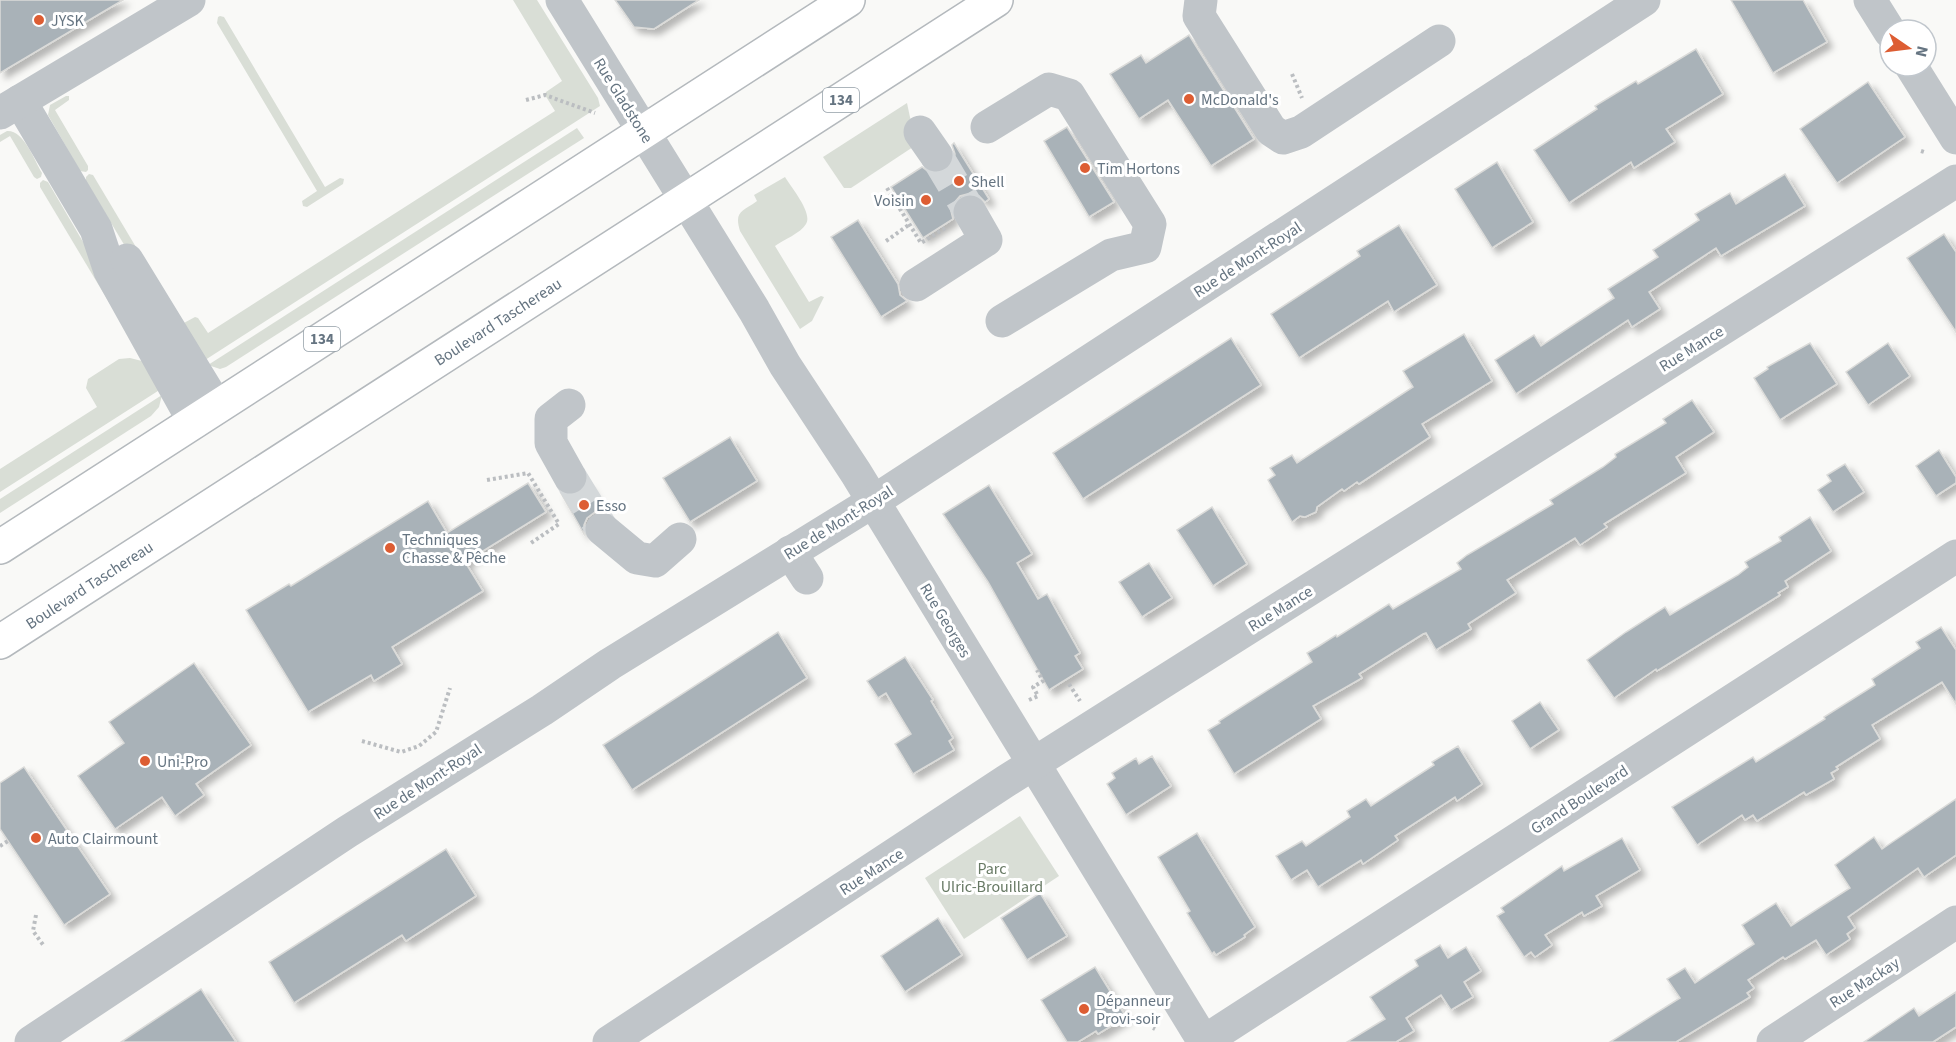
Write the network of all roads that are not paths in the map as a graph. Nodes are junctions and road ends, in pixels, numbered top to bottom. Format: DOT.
graph roads {
  1 [pos="189,0"];
  2 [pos="562,0"];
  3 [pos="848,0"];
  4 [pos="996,0"];
  5 [pos="1201,0"];
  6 [pos="1644,0"];
  7 [pos="1870,0"];
  8 [pos="1881,18"];
  9 [pos="1439,40"];
  10 [pos="1918,78"];
  11 [pos="10,107"];
  12 [pos="987,127"];
  13 [pos="644,132"];
  14 [pos="1956,138"];
  15 [pos="1956,181"];
  16 [pos="686,200"];
  17 [pos="960,218"];
  18 [pos="916,285"];
  19 [pos="1002,321"];
  20 [pos="569,405"];
  21 [pos="206,414"];
  22 [pos="570,477"];
  23 [pos="873,501"];
  24 [pos="602,529"];
  25 [pos="680,539"];
  26 [pos="0,547"];
  27 [pos="1956,556"];
  28 [pos="0,642"];
  29 [pos="1034,764"];
  30 [pos="1956,922"];
  31 [pos="31,1042"];
  32 [pos="609,1042"];
  33 [pos="1203,1042"];
  34 [pos="1773,1042"];
  1 -- 11 [label="street"];
  2 -- 13 [label="street, Rue Gladstone"];
  3 -- 13 [label="main road, 134"];
  4 -- 16 [label="main road, Boulevard Taschereau / 134"];
  5 -- 9 [label="street"];
  6 -- 23 [label="street, Rue de Mont-Royal"];
  7 -- 8 [label="street"];
  10 -- 14 [label="street"];
  11 -- 21 [label="street"];
  12 -- 19 [label="street"];
  13 -- 16 [label="street, Rue Gladstone"];
  13 -- 21 [label="main road, 134"];
  15 -- 29 [label="street, Rue Mance"];
  16 -- 23 [label="street, Rue Georges"];
  16 -- 28 [label="main road, Boulevard Taschereau / 134"];
  17 -- 18 [label="street"];
  20 -- 22 [label="street"];
  21 -- 26 [label="main road, 134"];
  23 -- 29 [label="street, Rue Georges"];
  23 -- 31 [label="street, Rue de Mont-Royal"];
  24 -- 25 [label="street"];
  27 -- 33 [label="street, Grand Boulevard"];
  29 -- 32 [label="street, Rue Mance"];
  29 -- 33 [label="street, Rue Georges"];
  30 -- 34 [label="street, Rue Mackay"];
}
